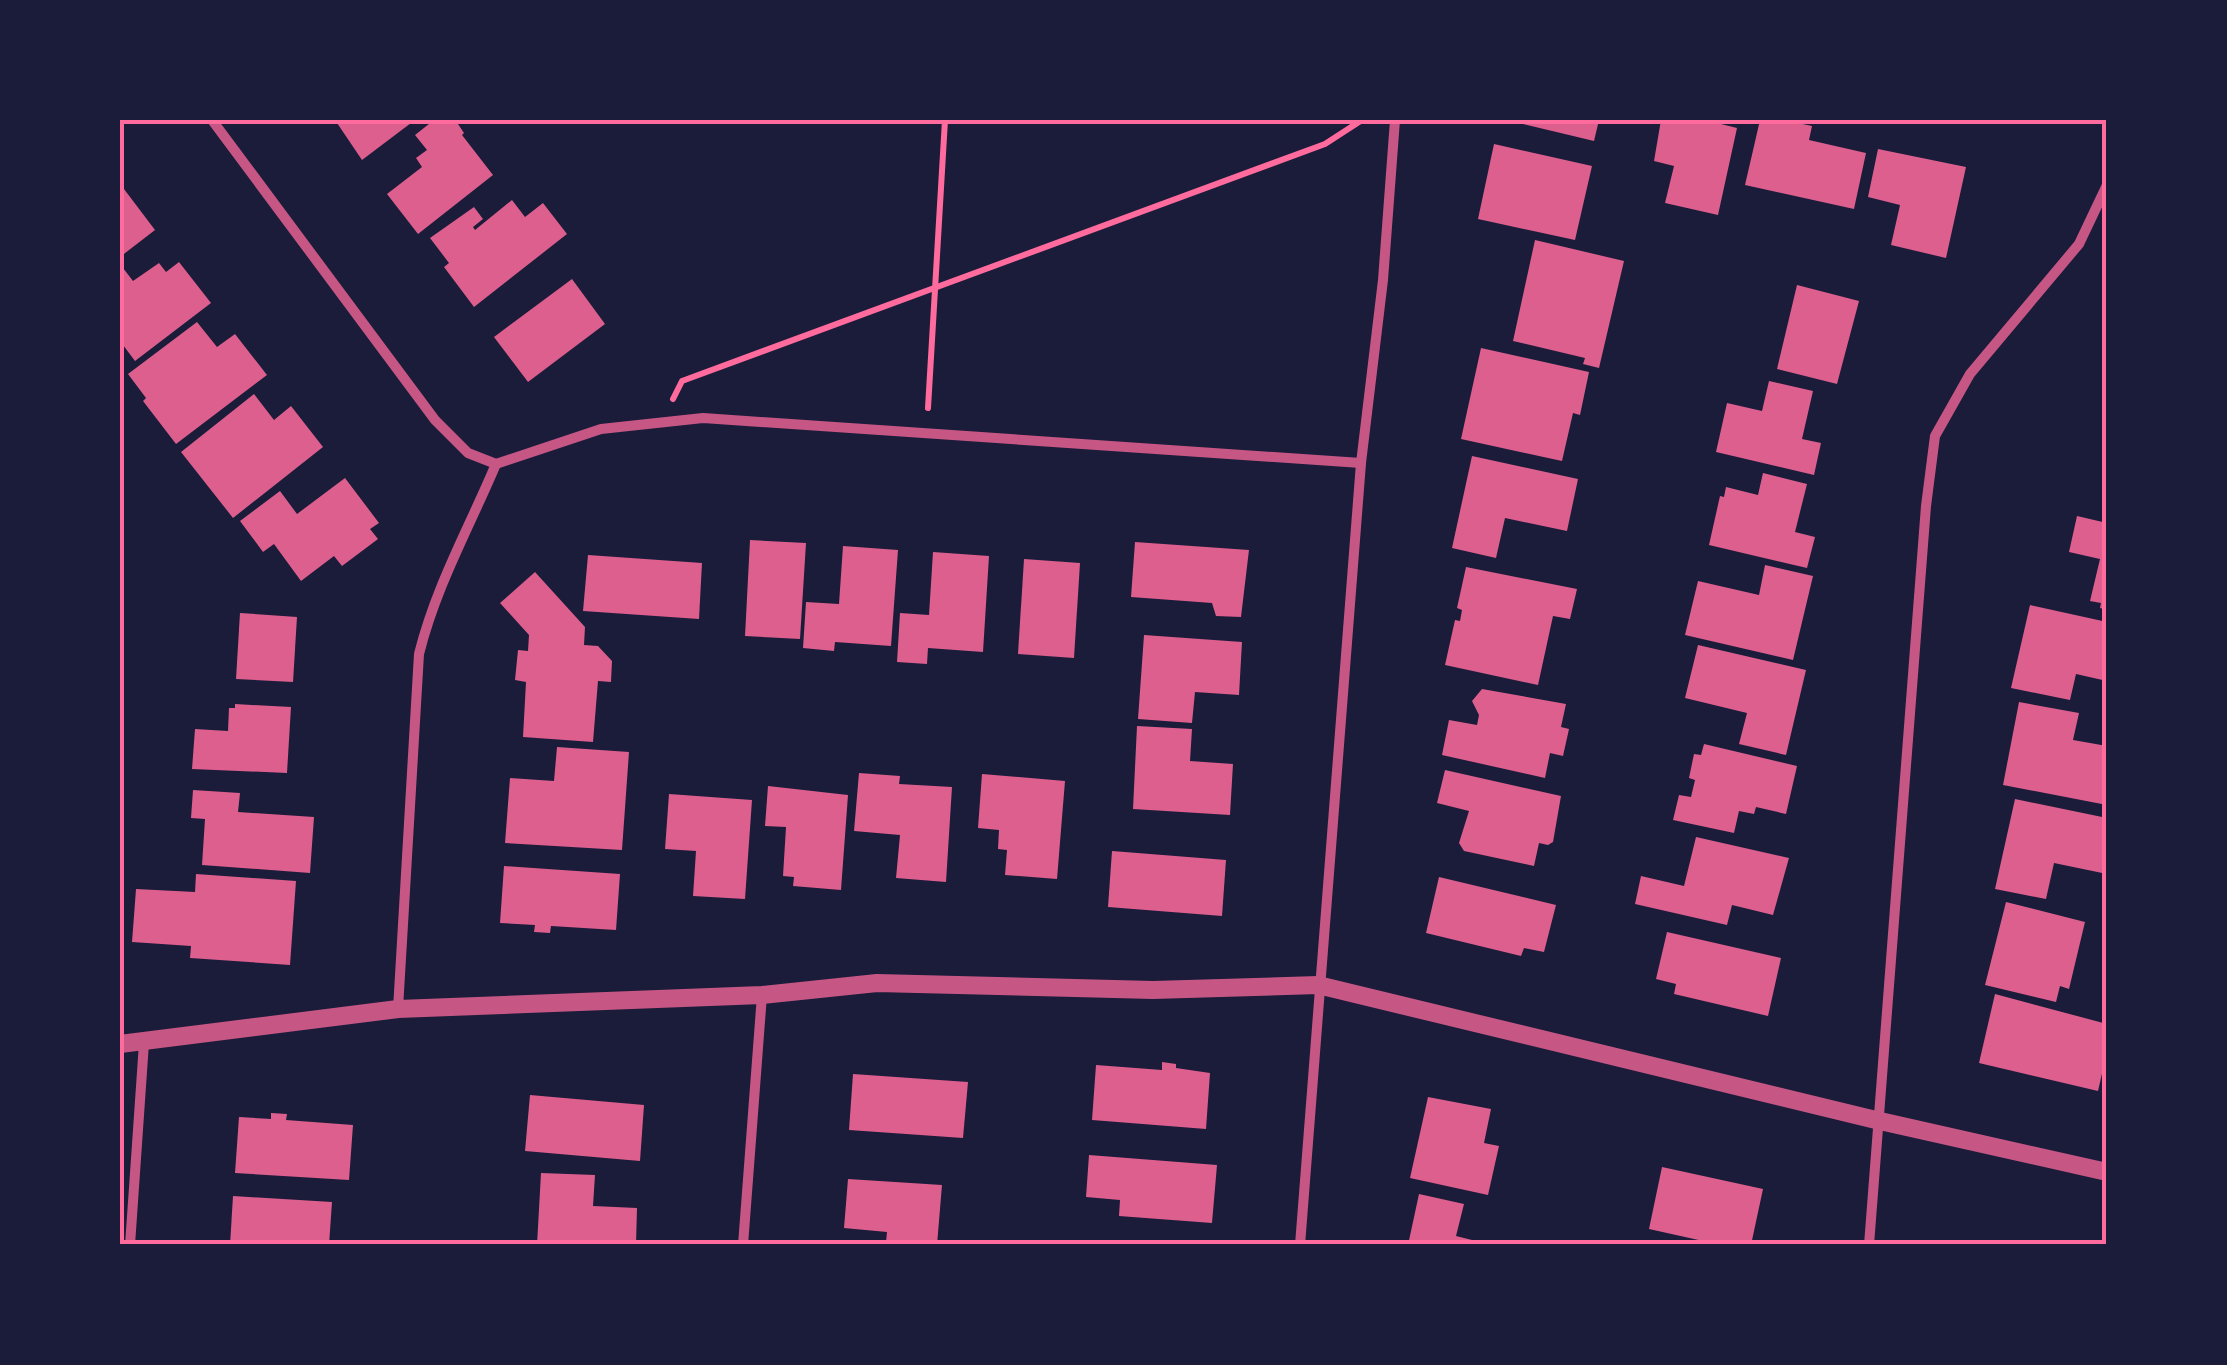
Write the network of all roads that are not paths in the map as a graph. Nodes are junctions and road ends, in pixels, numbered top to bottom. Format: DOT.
graph roads {
  1 [pos="212,120"];
  2 [pos="1395,120"];
  3 [pos="2107,185"];
  4 [pos="1361,463"];
  5 [pos="496,464"];
  6 [pos="1318,986"];
  7 [pos="762,994"];
  8 [pos="398,1010"];
  9 [pos="144,1043"];
  10 [pos="120,1044"];
  11 [pos="1880,1121"];
  12 [pos="2107,1172"];
  13 [pos="130,1245"];
  14 [pos="743,1245"];
  15 [pos="1300,1245"];
  16 [pos="1868,1245"];
  1 -- 5 [label="street"];
  2 -- 4 [label="street"];
  3 -- 11 [label="street"];
  4 -- 5 [label="street"];
  4 -- 6 [label="street"];
  5 -- 8 [label="street"];
  6 -- 7 [label="street"];
  6 -- 11 [label="street"];
  6 -- 15 [label="street"];
  7 -- 8 [label="street"];
  7 -- 14 [label="street"];
  8 -- 9 [label="street"];
  9 -- 10 [label="street"];
  9 -- 13 [label="street"];
  11 -- 12 [label="street"];
  11 -- 16 [label="street"];
}
